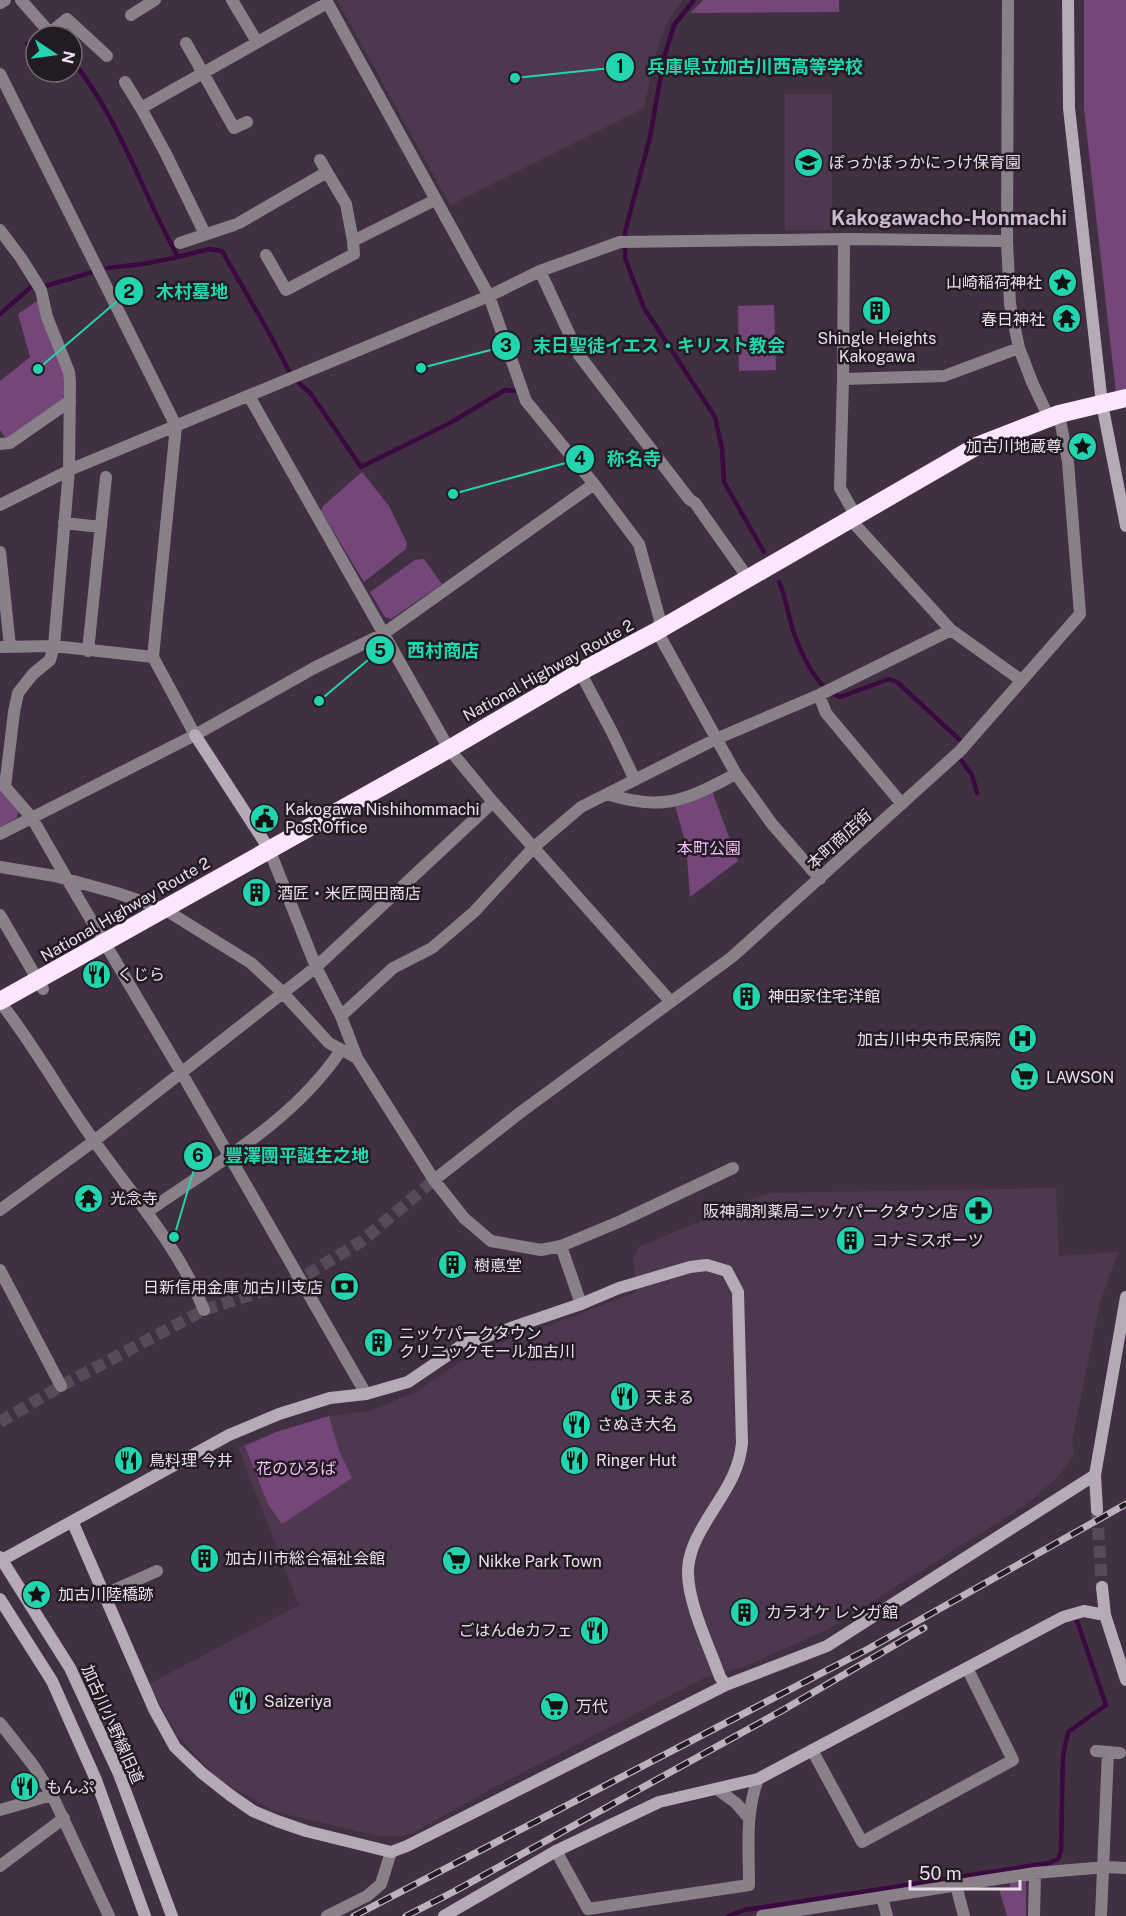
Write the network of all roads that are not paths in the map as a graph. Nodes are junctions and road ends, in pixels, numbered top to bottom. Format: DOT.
graph roads {
  1 [pos="5,0"];
  2 [pos="21,0"];
  3 [pos="232,0"];
  4 [pos="1008,0"];
  5 [pos="1068,0"];
  6 [pos="151,1"];
  7 [pos="326,1"];
  8 [pos="0,3"];
  9 [pos="131,15"];
  10 [pos="257,42"];
  11 [pos="186,43"];
  12 [pos="107,56"];
  13 [pos="204,72"];
  14 [pos="0,74"];
  15 [pos="125,82"];
  16 [pos="141,108"];
  17 [pos="247,122"];
  18 [pos="320,160"];
  19 [pos="327,172"];
  20 [pos="435,200"];
  21 [pos="0,230"];
  22 [pos="205,234"];
  23 [pos="844,239"];
  24 [pos="353,241"];
  25 [pos="1007,241"];
  26 [pos="180,243"];
  27 [pos="4,245"];
  28 [pos="266,255"];
  29 [pos="540,271"];
  30 [pos="489,296"];
  31 [pos="1019,348"];
  32 [pos="843,379"];
  33 [pos="249,396"];
  34 [pos="70,401"];
  35 [pos="1114,401"];
  36 [pos="1054,416"];
  37 [pos="176,426"];
  38 [pos="0,444"];
  39 [pos="69,470"];
  40 [pos="106,477"];
  41 [pos="594,484"];
  42 [pos="0,505"];
  43 [pos="852,515"];
  44 [pos="64,523"];
  45 [pos="1126,526"];
  46 [pos="101,527"];
  47 [pos="0,552"];
  48 [pos="748,578"];
  49 [pos="951,630"];
  50 [pos="657,631"];
  51 [pos="383,634"];
  52 [pos="5,646"];
  53 [pos="54,646"];
  54 [pos="88,651"];
  55 [pos="153,657"];
  56 [pos="580,672"];
  57 [pos="1021,680"];
  58 [pos="819,695"];
  59 [pos="195,735"];
  60 [pos="716,739"];
  61 [pos="449,749"];
  62 [pos="736,774"];
  63 [pos="635,780"];
  64 [pos="3,784"];
  65 [pos="607,794"];
  66 [pos="493,802"];
  67 [pos="902,804"];
  68 [pos="32,818"];
  69 [pos="0,834"];
  70 [pos="534,847"];
  71 [pos="269,849"];
  72 [pos="0,867"];
  73 [pos="67,879"];
  74 [pos="820,879"];
  75 [pos="164,909"];
  76 [pos="0,915"];
  77 [pos="105,943"];
  78 [pos="316,967"];
  79 [pos="40,985"];
  80 [pos="283,993"];
  81 [pos="0,1002"];
  82 [pos="671,1002"];
  83 [pos="341,1016"];
  84 [pos="341,1050"];
  85 [pos="357,1058"];
  86 [pos="181,1072"];
  87 [pos="94,1142"];
  88 [pos="229,1154"];
  89 [pos="733,1168"];
  90 [pos="434,1180"];
  91 [pos="0,1210"];
  92 [pos="147,1212"];
  93 [pos="561,1246"];
  94 [pos="0,1270"];
  95 [pos="1126,1297"];
  96 [pos="581,1304"];
  97 [pos="204,1310"];
  98 [pos="61,1386"];
  99 [pos="366,1394"];
  100 [pos="1095,1475"];
  101 [pos="1097,1510"];
  102 [pos="73,1523"];
  103 [pos="1,1559"];
  104 [pos="157,1571"];
  105 [pos="1102,1587"];
  106 [pos="105,1594"];
  107 [pos="0,1599"];
  108 [pos="1105,1615"];
  109 [pos="968,1668"];
  110 [pos="1126,1680"];
  111 [pos="726,1684"];
  112 [pos="0,1723"];
  113 [pos="812,1750"];
  114 [pos="1108,1752"];
  115 [pos="758,1779"];
  116 [pos="717,1789"];
  117 [pos="52,1795"];
  118 [pos="0,1810"];
  119 [pos="748,1817"];
  120 [pos="64,1818"];
  121 [pos="556,1851"];
  122 [pos="391,1852"];
  123 [pos="0,1866"];
  124 [pos="1102,1867"];
  125 [pos="1126,1868"];
  126 [pos="1035,1873"];
  127 [pos="956,1885"];
  128 [pos="882,1897"];
  129 [pos="808,1913"];
  130 [pos="109,1916"];
  131 [pos="145,1916"];
  132 [pos="172,1916"];
  133 [pos="327,1916"];
  134 [pos="444,1916"];
  135 [pos="762,1916"];
  136 [pos="887,1916"];
  137 [pos="964,1916"];
  138 [pos="1034,1916"];
  139 [pos="1101,1916"];
  1 -- 8 [label="street"];
  2 -- 12 [label="street"];
  3 -- 10 [label="street"];
  4 -- 25 [label="street, 本町商店街"];
  5 -- 35 [label="street"];
  6 -- 9 [label="street"];
  7 -- 10 [label="street"];
  7 -- 20 [label="street"];
  10 -- 13 [label="street"];
  11 -- 13 [label="street"];
  13 -- 16 [label="street"];
  13 -- 17 [label="street"];
  14 -- 37 [label="street"];
  15 -- 16 [label="street"];
  16 -- 22 [label="street"];
  18 -- 19 [label="street"];
  19 -- 22 [label="street"];
  19 -- 24 [label="street"];
  20 -- 24 [label="street"];
  20 -- 30 [label="street"];
  21 -- 27 [label="street"];
  22 -- 26 [label="street"];
  23 -- 25 [label="street"];
  23 -- 29 [label="street"];
  23 -- 32 [label="street"];
  24 -- 28 [label="street"];
  25 -- 31 [label="street, 本町商店街"];
  27 -- 34 [label="street"];
  29 -- 30 [label="street"];
  29 -- 48 [label="street"];
  30 -- 33 [label="street"];
  30 -- 41 [label="street"];
  31 -- 32 [label="street"];
  31 -- 36 [label="street, 本町商店街"];
  32 -- 43 [label="street"];
  33 -- 37 [label="street"];
  33 -- 51 [label="street"];
  34 -- 38 [label="street"];
  34 -- 39 [label="street"];
  35 -- 36 [label="highway, National Highway Route 2"];
  35 -- 45 [label="street"];
  36 -- 43 [label="highway, National Highway Route 2"];
  36 -- 57 [label="street, 本町商店街"];
  37 -- 39 [label="street"];
  37 -- 55 [label="street"];
  39 -- 42 [label="street"];
  39 -- 44 [label="street"];
  40 -- 46 [label="street"];
  41 -- 50 [label="street"];
  41 -- 51 [label="street"];
  43 -- 48 [label="highway, National Highway Route 2"];
  43 -- 49 [label="street"];
  44 -- 46 [label="street"];
  44 -- 53 [label="street"];
  46 -- 54 [label="street"];
  47 -- 52 [label="street"];
  48 -- 50 [label="highway, National Highway Route 2"];
  49 -- 57 [label="street"];
  49 -- 58 [label="street"];
  50 -- 56 [label="highway, National Highway Route 2"];
  50 -- 60 [label="street"];
  51 -- 59 [label="street"];
  51 -- 61 [label="street"];
  52 -- 53 [label="street"];
  53 -- 54 [label="street"];
  53 -- 64 [label="street"];
  54 -- 55 [label="street"];
  55 -- 59 [label="street"];
  56 -- 61 [label="highway, National Highway Route 2"];
  56 -- 63 [label="street"];
  57 -- 67 [label="street, 本町商店街"];
  58 -- 60 [label="street"];
  58 -- 67 [label="street"];
  59 -- 68 [label="street"];
  59 -- 71 [label="street"];
  60 -- 62 [label="street"];
  60 -- 63 [label="street"];
  61 -- 66 [label="street"];
  61 -- 71 [label="highway, National Highway Route 2"];
  62 -- 65 [label="street"];
  62 -- 74 [label="street"];
  63 -- 65 [label="street"];
  64 -- 68 [label="street"];
  65 -- 70 [label="street"];
  66 -- 70 [label="street"];
  66 -- 78 [label="street"];
  67 -- 74 [label="street, 本町商店街"];
  68 -- 69 [label="street"];
  68 -- 73 [label="street"];
  70 -- 82 [label="street"];
  70 -- 83 [label="street"];
  71 -- 75 [label="highway, National Highway Route 2"];
  71 -- 78 [label="street"];
  72 -- 73 [label="street"];
  73 -- 75 [label="street"];
  73 -- 77 [label="street"];
  74 -- 82 [label="street, 本町商店街"];
  75 -- 77 [label="highway, National Highway Route 2"];
  75 -- 80 [label="street"];
  76 -- 79 [label="street"];
  77 -- 79 [label="highway, National Highway Route 2"];
  77 -- 86 [label="street"];
  78 -- 80 [label="street"];
  78 -- 83 [label="street"];
  79 -- 81 [label="highway, National Highway Route 2"];
  80 -- 84 [label="street"];
  80 -- 86 [label="street"];
  81 -- 87 [label="street"];
  82 -- 90 [label="street, 本町商店街"];
  83 -- 85 [label="street"];
  84 -- 85 [label="street"];
  84 -- 88 [label="street"];
  85 -- 90 [label="street"];
  86 -- 87 [label="street"];
  86 -- 88 [label="street"];
  87 -- 91 [label="street"];
  87 -- 92 [label="street"];
  88 -- 92 [label="street"];
  88 -- 99 [label="street"];
  89 -- 93 [label="street"];
  90 -- 93 [label="street"];
  92 -- 97 [label="street"];
  93 -- 96 [label="street"];
  94 -- 98 [label="street"];
  95 -- 100 [label="street"];
  96 -- 99 [label="street"];
  96 -- 111 [label="street"];
  99 -- 102 [label="street"];
  100 -- 101 [label="street"];
  100 -- 111 [label="street"];
  102 -- 103 [label="street"];
  102 -- 106 [label="street"];
  103 -- 132 [label="street, 加古川小野線旧道"];
  104 -- 106 [label="street"];
  105 -- 108 [label="street"];
  106 -- 122 [label="street"];
  107 -- 131 [label="street"];
  108 -- 109 [label="street"];
  108 -- 110 [label="street"];
  109 -- 113 [label="street"];
  109 -- 113 [label="street"];
  111 -- 122 [label="street"];
  112 -- 117 [label="street"];
  113 -- 115 [label="street"];
  114 -- 124 [label="street"];
  115 -- 116 [label="street"];
  115 -- 119 [label="street"];
  116 -- 119 [label="street"];
  116 -- 121 [label="street"];
  117 -- 118 [label="street"];
  117 -- 120 [label="street"];
  119 -- 121 [label="street"];
  120 -- 123 [label="street"];
  120 -- 130 [label="street"];
  121 -- 134 [label="street"];
  122 -- 133 [label="street"];
  124 -- 125 [label="street"];
  124 -- 126 [label="street"];
  124 -- 139 [label="street"];
  126 -- 127 [label="street"];
  126 -- 138 [label="street"];
  127 -- 128 [label="street"];
  127 -- 137 [label="street"];
  128 -- 129 [label="street"];
  128 -- 136 [label="street"];
  129 -- 135 [label="street"];
}
